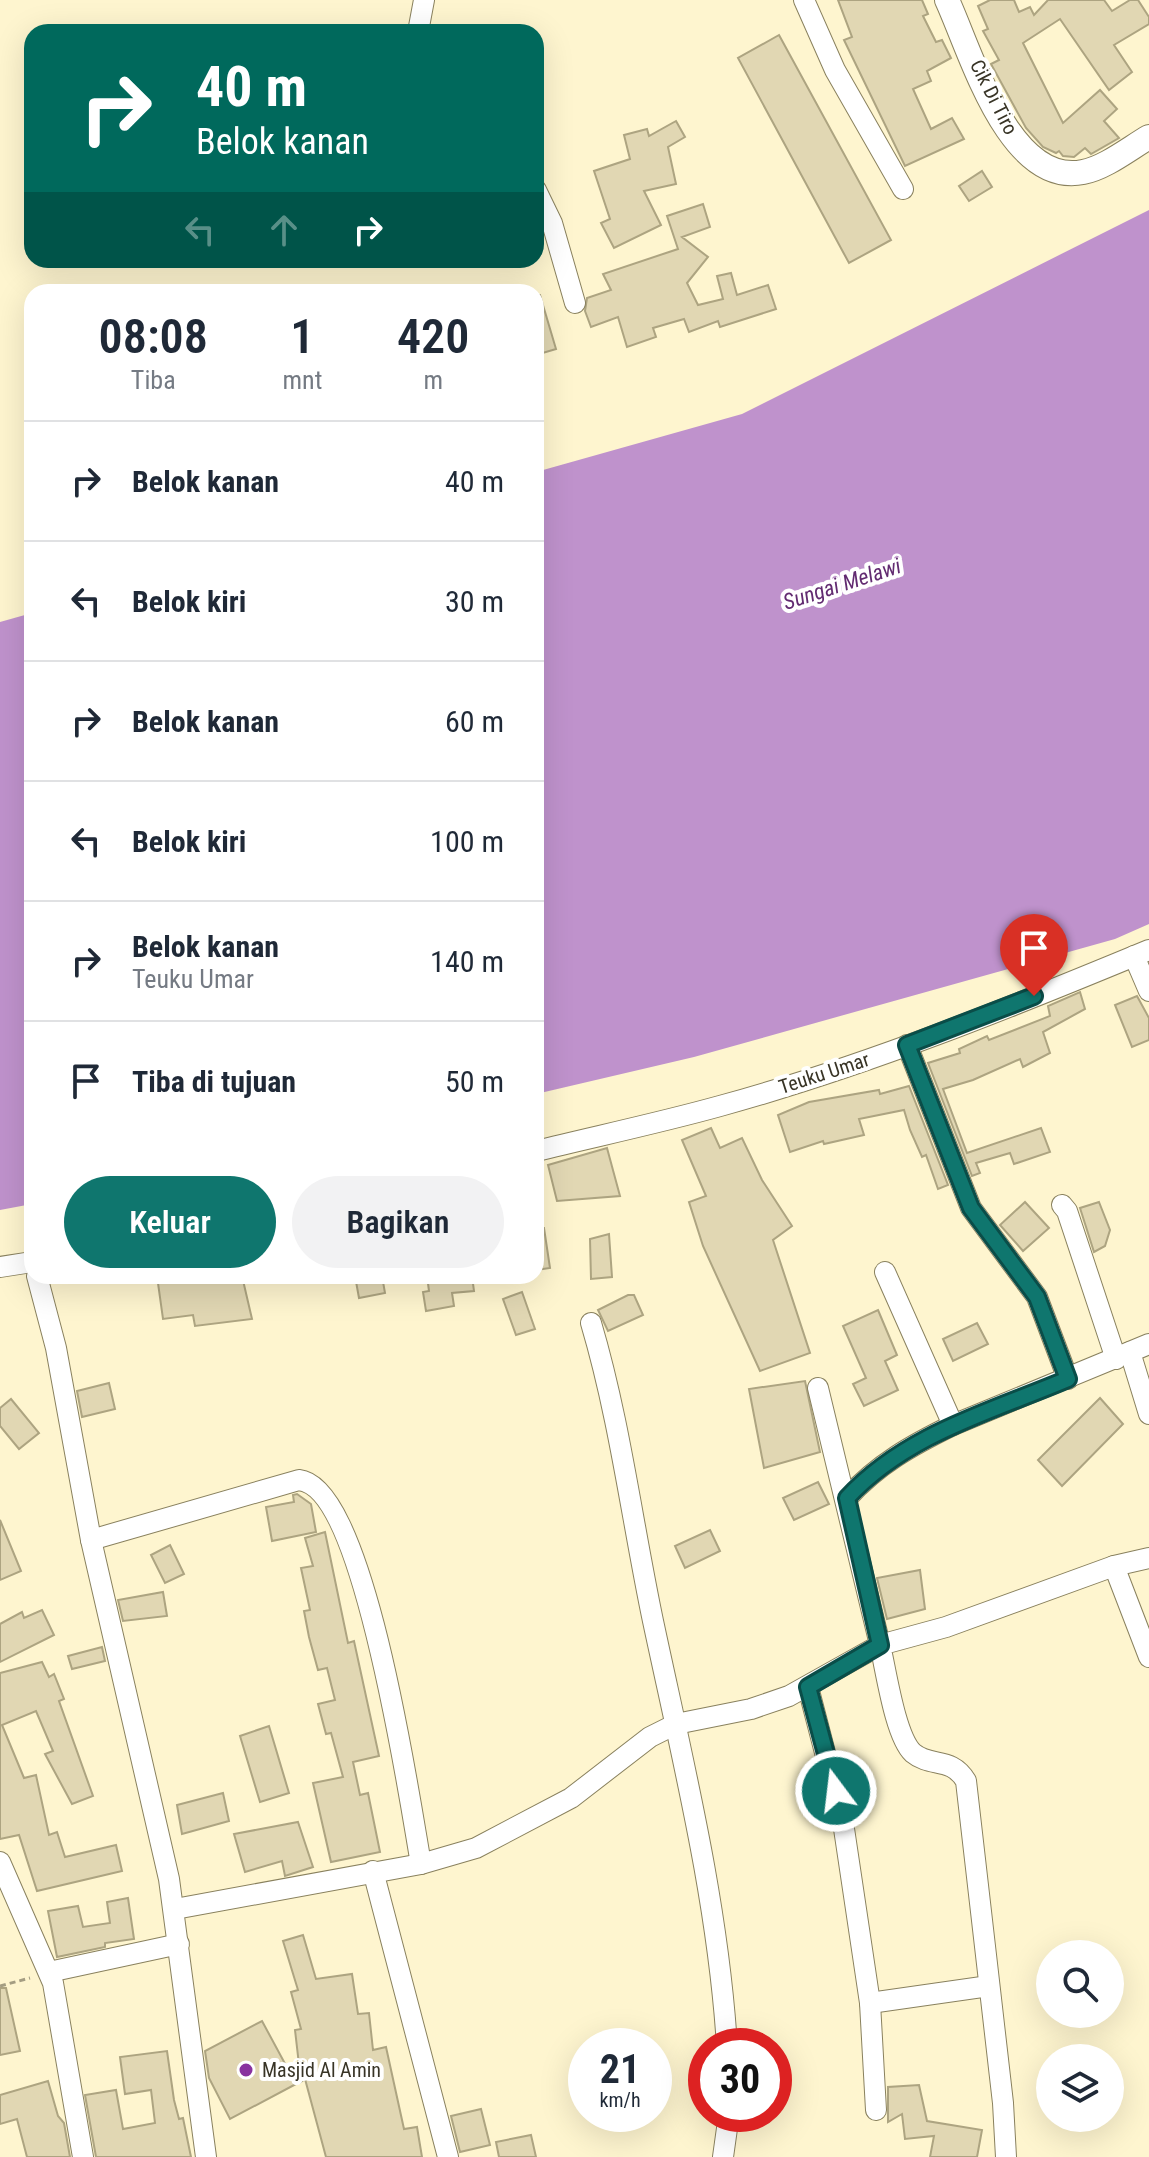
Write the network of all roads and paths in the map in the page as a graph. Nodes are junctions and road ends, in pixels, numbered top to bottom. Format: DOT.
graph roads {
  1 [pos="424,0"];
  2 [pos="804,0"];
  3 [pos="947,0"];
  4 [pos="420,24"];
  5 [pos="1149,137"];
  6 [pos="903,189"];
  7 [pos="544,206"];
  8 [pos="575,303"];
  9 [pos="1141,953"];
  10 [pos="1149,991"];
  11 [pos="907,1045"];
  12 [pos="544,1149"];
  13 [pos="1062,1205"];
  14 [pos="24,1263"];
  15 [pos="0,1267"];
  16 [pos="885,1272"];
  17 [pos="39,1284"];
  18 [pos="591,1323"];
  19 [pos="1132,1352"];
  20 [pos="1068,1379"];
  21 [pos="818,1388"];
  22 [pos="1149,1414"];
  23 [pos="953,1425"];
  24 [pos="847,1498"];
  25 [pos="91,1540"];
  26 [pos="1149,1558"];
  27 [pos="1114,1566"];
  28 [pos="880,1645"];
  29 [pos="1149,1657"];
  30 [pos="808,1687"];
  31 [pos="676,1724"];
  32 [pos="0,1862"];
  33 [pos="421,1864"];
  34 [pos="373,1871"];
  35 [pos="175,1909"];
  36 [pos="179,1944"];
  37 [pos="49,1972"];
  38 [pos="0,1986"];
  39 [pos="989,1986"];
  40 [pos="870,2003"];
  41 [pos="725,2028"];
  42 [pos="876,2110"];
  43 [pos="726,2132"];
  44 [pos="83,2157"];
  45 [pos="206,2157"];
  46 [pos="448,2157"];
  47 [pos="723,2157"];
  48 [pos="1006,2157"];
  1 -- 4 [label="street"];
  2 -- 6 [label="street"];
  3 -- 5 [label="street, Cik Di Tiro"];
  7 -- 8 [label="street"];
  9 -- 10 [label="street"];
  9 -- 11 [label="street, Teuku Umar"];
  11 -- 12 [label="street, Teuku Umar"];
  11 -- 20 [label="street"];
  13 -- 19 [label="street"];
  14 -- 15 [label="street"];
  16 -- 23 [label="street"];
  17 -- 25 [label="street"];
  18 -- 31 [label="street"];
  19 -- 20 [label="street"];
  19 -- 22 [label="street"];
  20 -- 23 [label="street"];
  21 -- 24 [label="street"];
  23 -- 24 [label="street"];
  24 -- 28 [label="street"];
  25 -- 33 [label="street"];
  25 -- 35 [label="street"];
  26 -- 27 [label="street"];
  27 -- 28 [label="street"];
  27 -- 29 [label="street"];
  28 -- 30 [label="street"];
  28 -- 39 [label="street"];
  30 -- 31 [label="street"];
  30 -- 40 [label="street"];
  31 -- 33 [label="street"];
  31 -- 41 [label="street"];
  32 -- 37 [label="street"];
  33 -- 34 [label="street"];
  34 -- 35 [label="street"];
  34 -- 46 [label="street"];
  35 -- 36 [label="street"];
  36 -- 37 [label="street"];
  36 -- 45 [label="street"];
  37 -- 38 [label="path"];
  37 -- 44 [label="street"];
  39 -- 40 [label="street"];
  39 -- 48 [label="street"];
  40 -- 42 [label="street"];
  43 -- 47 [label="street"];
}
